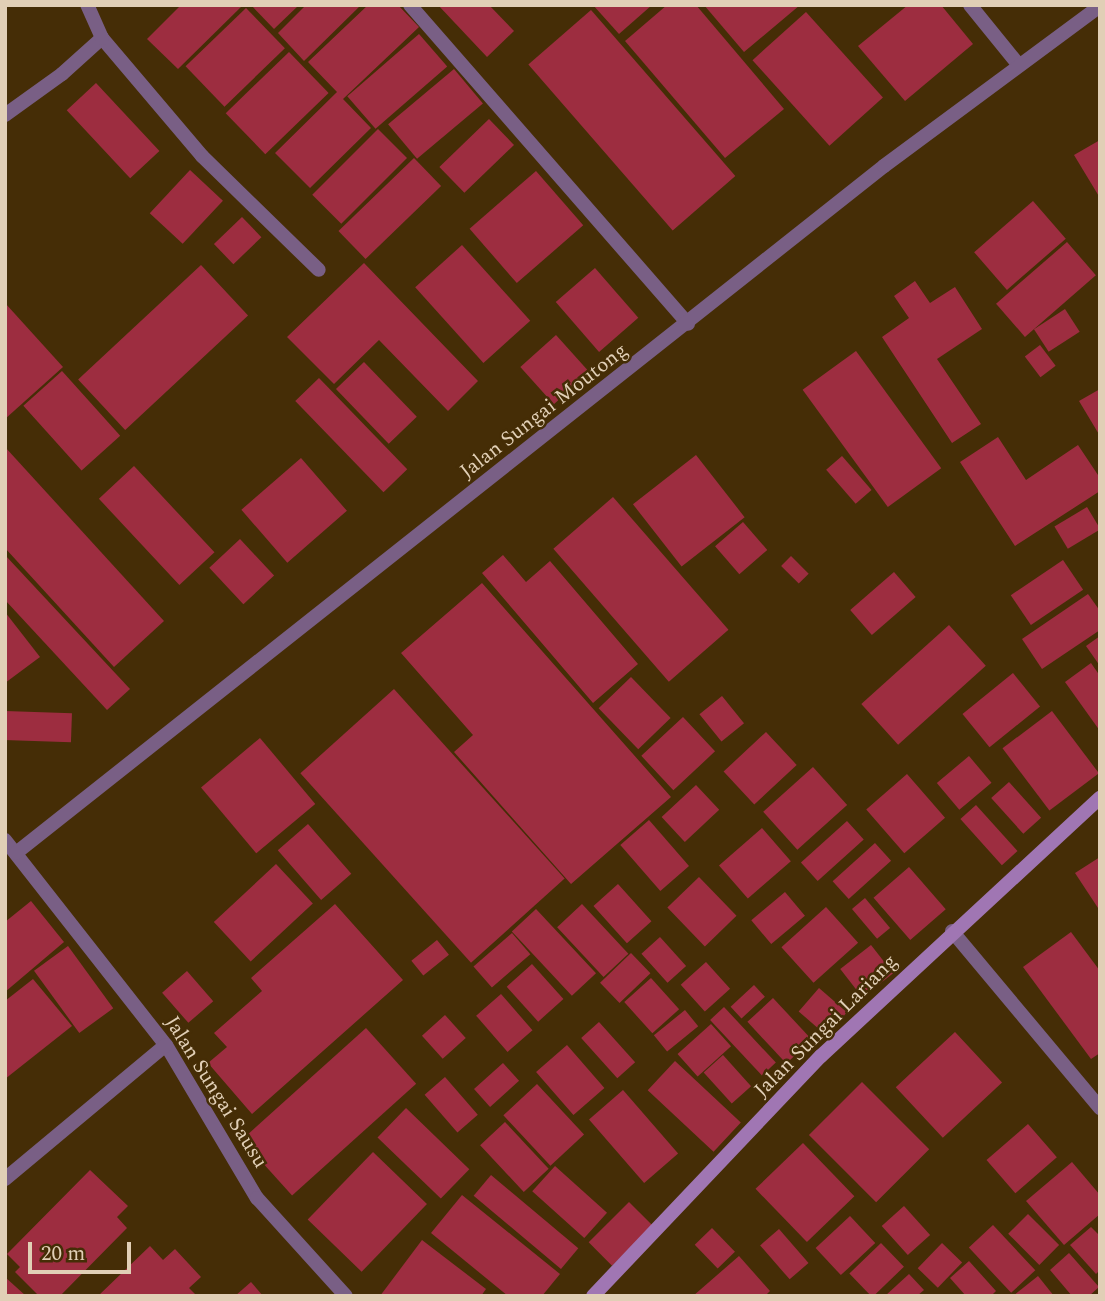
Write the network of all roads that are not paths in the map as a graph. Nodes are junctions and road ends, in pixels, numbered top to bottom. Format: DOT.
graph roads {
  1 [pos="87,5"];
  2 [pos="410,5"];
  3 [pos="970,5"];
  4 [pos="1100,6"];
  5 [pos="102,38"];
  6 [pos="1018,64"];
  7 [pos="5,115"];
  8 [pos="319,270"];
  9 [pos="688,324"];
  10 [pos="1100,798"];
  11 [pos="5,840"];
  12 [pos="16,853"];
  13 [pos="952,931"];
  14 [pos="166,1045"];
  15 [pos="1100,1108"];
  16 [pos="5,1179"];
  17 [pos="346,1296"];
  18 [pos="593,1296"];
  1 -- 5 [label="street"];
  2 -- 9 [label="street"];
  3 -- 6 [label="street"];
  4 -- 6 [label="street, Jalan Sungai Moutong"];
  5 -- 7 [label="street"];
  5 -- 8 [label="street"];
  6 -- 9 [label="street, Jalan Sungai Moutong"];
  9 -- 12 [label="street, Jalan Sungai Moutong"];
  10 -- 13 [label="street, Jalan Sungai Lariang"];
  11 -- 12 [label="street, Jalan Sungai Sausu"];
  12 -- 14 [label="street, Jalan Sungai Sausu"];
  13 -- 15 [label="street"];
  13 -- 18 [label="street, Jalan Sungai Lariang"];
  14 -- 16 [label="street"];
  14 -- 17 [label="street, Jalan Sungai Sausu"];
}
